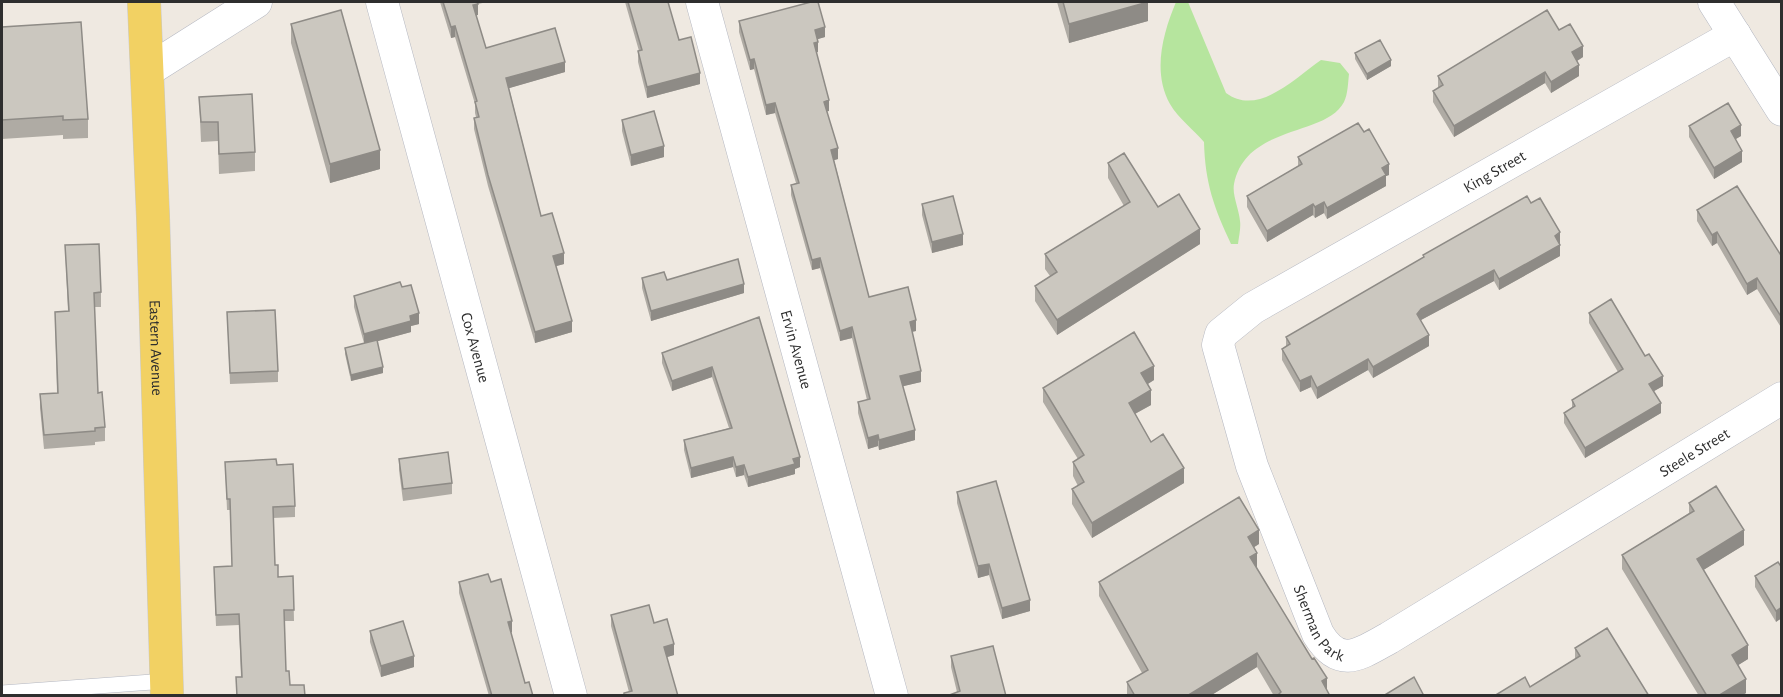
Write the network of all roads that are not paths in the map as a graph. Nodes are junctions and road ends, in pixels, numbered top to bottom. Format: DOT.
graph roads {
  1 [pos="144,2"];
  2 [pos="256,2"];
  3 [pos="382,2"];
  4 [pos="702,2"];
  5 [pos="1714,2"];
  6 [pos="1735,35"];
  7 [pos="147,71"];
  8 [pos="1782,110"];
  9 [pos="1253,308"];
  10 [pos="1782,398"];
  11 [pos="1608,505"];
  12 [pos="166,688"];
  13 [pos="2,693"];
  14 [pos="571,696"];
  15 [pos="892,696"];
  1 -- 7 [label="main road, Eastern Avenue"];
  2 -- 7 [label="street"];
  3 -- 14 [label="street, Cox Avenue"];
  4 -- 15 [label="street, Ervin Avenue"];
  5 -- 6 [label="street"];
  6 -- 8 [label="street"];
  6 -- 9 [label="street, King Street"];
  7 -- 12 [label="main road, Eastern Avenue"];
  9 -- 11 [label="street, Sherman Park"];
  10 -- 11 [label="street, Steele Street"];
  12 -- 13 [label="lane"];
}
